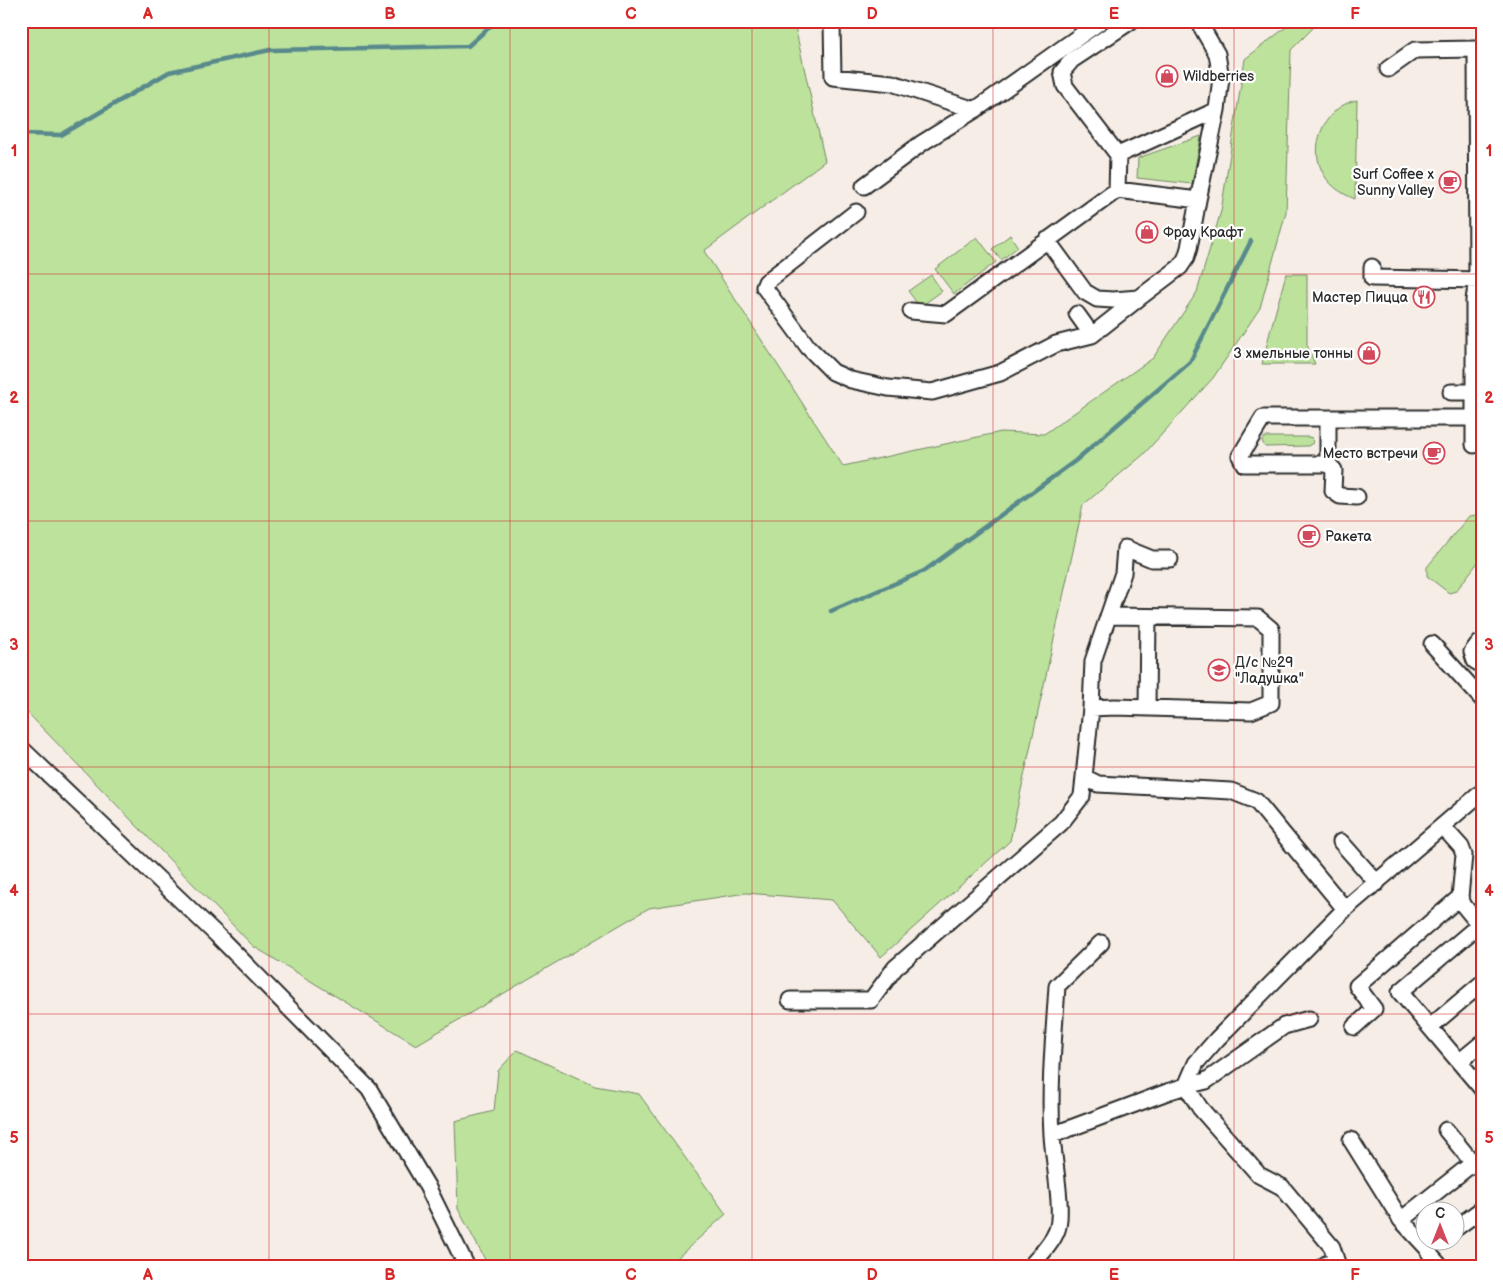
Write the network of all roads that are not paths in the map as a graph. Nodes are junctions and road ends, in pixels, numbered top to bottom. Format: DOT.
graph roads {
  1 [pos="1101,21"];
  2 [pos="1131,21"];
  3 [pos="1198,21"];
  4 [pos="832,22"];
  5 [pos="1388,69"];
  6 [pos="975,110"];
  7 [pos="1218,110"];
  8 [pos="1118,155"];
  9 [pos="864,186"];
  10 [pos="1117,190"];
  11 [pos="1198,200"];
  12 [pos="856,212"];
  13 [pos="1047,240"];
  14 [pos="1370,275"];
  15 [pos="1480,280"];
  16 [pos="1139,298"];
  17 [pos="911,310"];
  18 [pos="1077,314"];
  19 [pos="1092,335"];
  20 [pos="1451,392"];
  21 [pos="1473,392"];
  22 [pos="1328,418"];
  23 [pos="1476,432"];
  24 [pos="1328,464"];
  25 [pos="1358,496"];
  26 [pos="1170,559"];
  27 [pos="1108,616"];
  28 [pos="1148,617"];
  29 [pos="1482,643"];
  30 [pos="1432,644"];
  31 [pos="1482,665"];
  32 [pos="1482,699"];
  33 [pos="1091,708"];
  34 [pos="1147,708"];
  35 [pos="21,748"];
  36 [pos="1084,777"];
  37 [pos="1482,792"];
  38 [pos="1443,827"];
  39 [pos="1341,842"];
  40 [pos="1377,883"];
  41 [pos="1460,898"];
  42 [pos="1345,909"];
  43 [pos="1481,926"];
  44 [pos="1101,943"];
  45 [pos="1482,983"];
  46 [pos="790,1000"];
  47 [pos="1309,1019"];
  48 [pos="1354,1027"];
  49 [pos="1430,1027"];
  50 [pos="1482,1043"];
  51 [pos="1459,1062"];
  52 [pos="1186,1086"];
  53 [pos="1482,1089"];
  54 [pos="1446,1130"];
  55 [pos="1052,1135"];
  56 [pos="1351,1140"];
  57 [pos="1482,1209"];
  58 [pos="1401,1220"];
  59 [pos="1466,1221"];
  60 [pos="1416,1231"];
  61 [pos="1433,1250"];
  62 [pos="1338,1265"];
  63 [pos="467,1267"];
  64 [pos="1030,1267"];
  65 [pos="1322,1267"];
  66 [pos="1441,1267"];
  1 -- 6 [label="street"];
  2 -- 8 [label="street"];
  3 -- 7 [label="street"];
  4 -- 6 [label="street"];
  5 -- 15 [label="street"];
  6 -- 9 [label="street"];
  7 -- 8 [label="street"];
  7 -- 11 [label="street"];
  8 -- 10 [label="street"];
  10 -- 11 [label="street"];
  10 -- 13 [label="street"];
  11 -- 16 [label="street"];
  12 -- 19 [label="street"];
  13 -- 16 [label="street"];
  13 -- 17 [label="street"];
  14 -- 15 [label="street"];
  15 -- 21 [label="street"];
  16 -- 19 [label="street"];
  18 -- 19 [label="street"];
  20 -- 21 [label="street"];
  21 -- 23 [label="street"];
  22 -- 23 [label="street"];
  22 -- 24 [label="street"];
  22 -- 24 [label="street"];
  24 -- 25 [label="street"];
  26 -- 27 [label="street"];
  27 -- 28 [label="street"];
  27 -- 33 [label="street"];
  28 -- 34 [label="street"];
  28 -- 34 [label="street"];
  29 -- 31 [label="street"];
  30 -- 32 [label="street"];
  33 -- 34 [label="street"];
  33 -- 36 [label="street"];
  35 -- 63 [label="street"];
  36 -- 42 [label="street"];
  36 -- 46 [label="street"];
  37 -- 38 [label="street"];
  38 -- 40 [label="street"];
  38 -- 41 [label="street"];
  39 -- 40 [label="street"];
  40 -- 42 [label="street"];
  41 -- 43 [label="street"];
  41 -- 48 [label="street"];
  42 -- 52 [label="street"];
  43 -- 49 [label="street"];
  44 -- 55 [label="street"];
  45 -- 49 [label="street"];
  47 -- 52 [label="street"];
  49 -- 51 [label="street"];
  50 -- 51 [label="street"];
  51 -- 53 [label="street"];
  52 -- 55 [label="street"];
  52 -- 62 [label="street"];
  54 -- 58 [label="street"];
  55 -- 64 [label="street"];
  56 -- 58 [label="street"];
  57 -- 59 [label="street"];
  58 -- 60 [label="street"];
  61 -- 66 [label="street"];
  62 -- 65 [label="street"];
}
